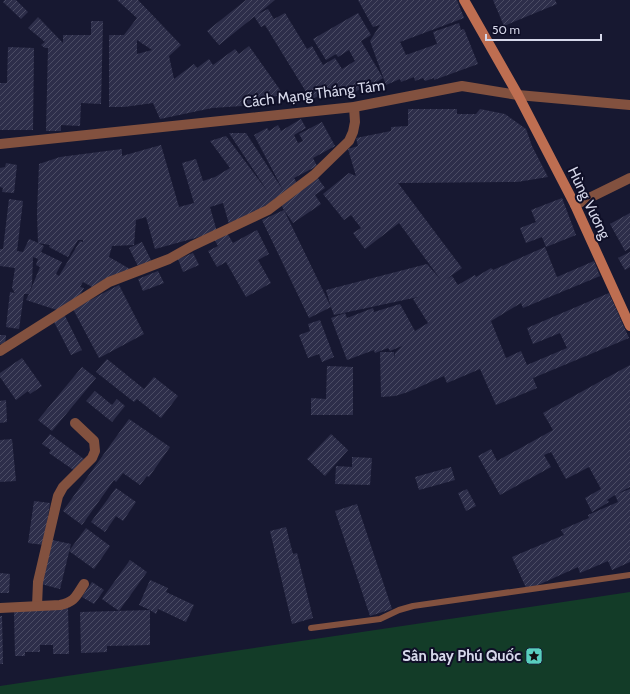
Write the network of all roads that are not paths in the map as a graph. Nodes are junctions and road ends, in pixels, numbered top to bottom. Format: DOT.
graph roads {
  1 [pos="464,0"];
  2 [pos="518,95"];
  3 [pos="630,105"];
  4 [pos="354,107"];
  5 [pos="0,144"];
  6 [pos="630,178"];
  7 [pos="575,205"];
  8 [pos="630,326"];
  9 [pos="0,352"];
  10 [pos="75,423"];
  11 [pos="630,575"];
  12 [pos="84,584"];
  13 [pos="37,606"];
  14 [pos="0,608"];
  15 [pos="311,628"];
  1 -- 2 [label="main road, Hùng Vương"];
  2 -- 3 [label="street, Cách Mạng Tháng Tám"];
  2 -- 4 [label="street, Cách Mạng Tháng Tám"];
  2 -- 7 [label="main road, Hùng Vương"];
  4 -- 5 [label="street, Cách Mạng Tháng Tám"];
  4 -- 9 [label="street"];
  6 -- 7 [label="street"];
  7 -- 8 [label="main road, Hùng Vương"];
  10 -- 13 [label="street"];
  11 -- 15 [label="lane"];
  12 -- 13 [label="street"];
  13 -- 14 [label="street"];
}
